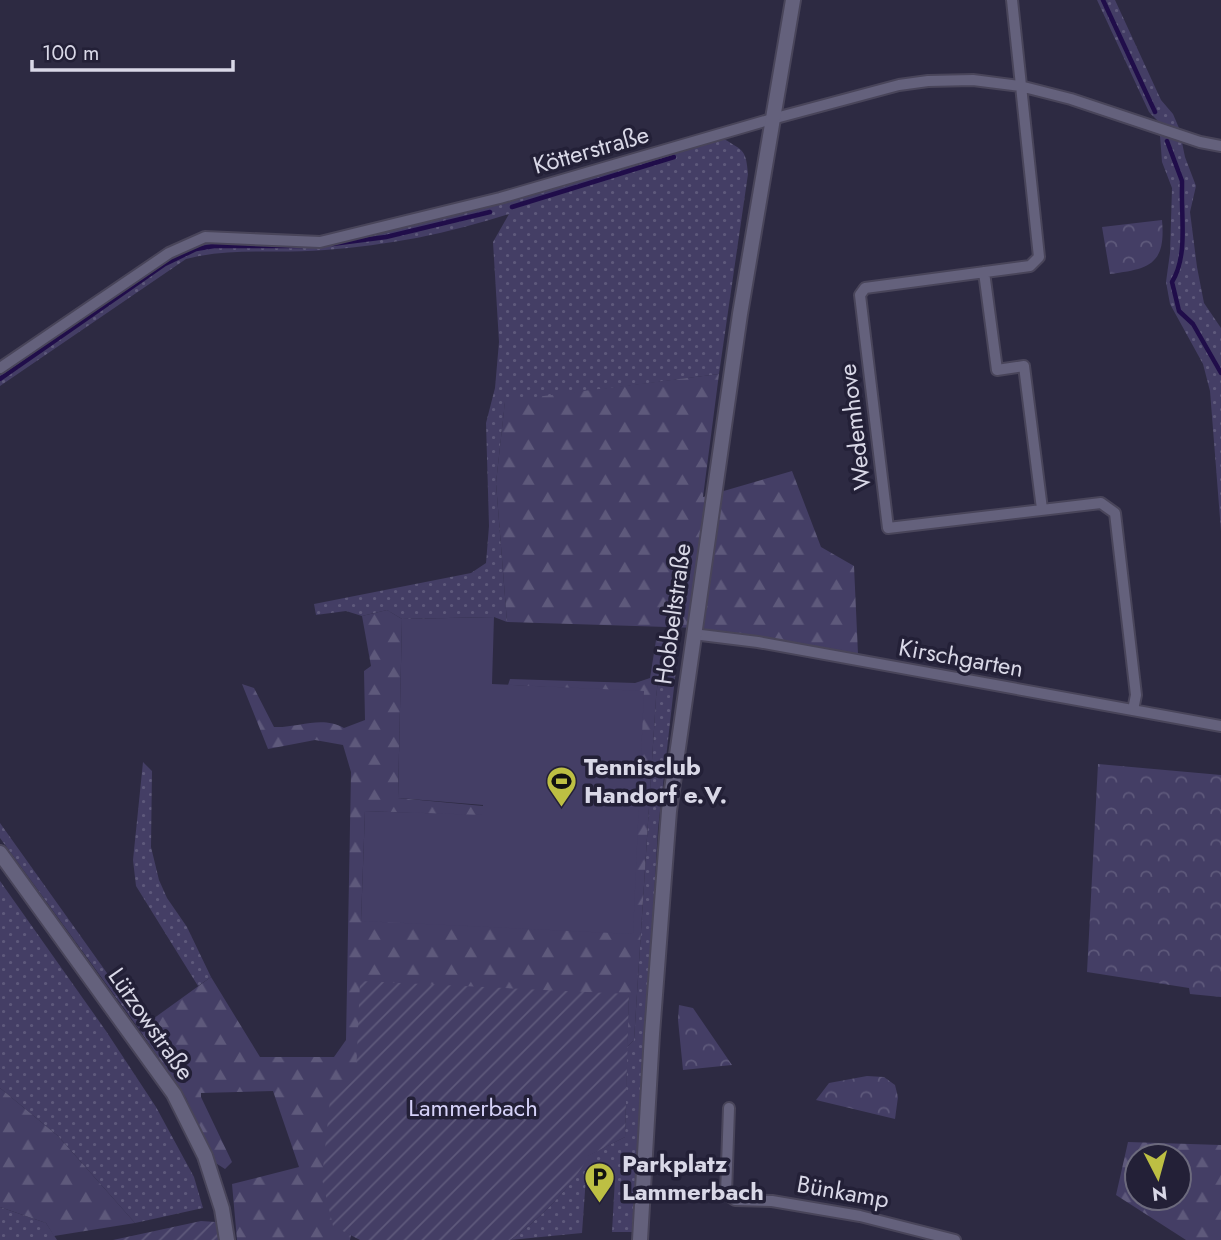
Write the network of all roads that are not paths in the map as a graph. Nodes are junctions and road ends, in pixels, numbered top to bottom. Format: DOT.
graph roads {
  1 [pos="793,0"];
  2 [pos="1012,0"];
  3 [pos="1020,86"];
  4 [pos="772,119"];
  5 [pos="1221,146"];
  6 [pos="985,272"];
  7 [pos="0,368"];
  8 [pos="1042,509"];
  9 [pos="693,634"];
  10 [pos="1133,710"];
  11 [pos="1221,726"];
  12 [pos="0,853"];
  13 [pos="729,1108"];
  14 [pos="227,1240"];
  15 [pos="640,1240"];
  16 [pos="955,1240"];
  1 -- 4 [label="street, Hobbeltstraße"];
  2 -- 3 [label="street, Wedemhove"];
  3 -- 4 [label="street, Kötterstraße"];
  3 -- 5 [label="street, Kötterstraße"];
  3 -- 6 [label="street, Wedemhove"];
  4 -- 7 [label="street, Kötterstraße"];
  4 -- 9 [label="street, Hobbeltstraße"];
  6 -- 8 [label="street"];
  6 -- 8 [label="street, Wedemhove"];
  8 -- 10 [label="street, Wedemhove"];
  9 -- 10 [label="street, Kirschgarten"];
  9 -- 15 [label="street, Hobbeltstraße"];
  10 -- 11 [label="street, Kirschgarten"];
  12 -- 14 [label="street, Lützowstraße"];
  13 -- 16 [label="street, Bünkamp"];
}
